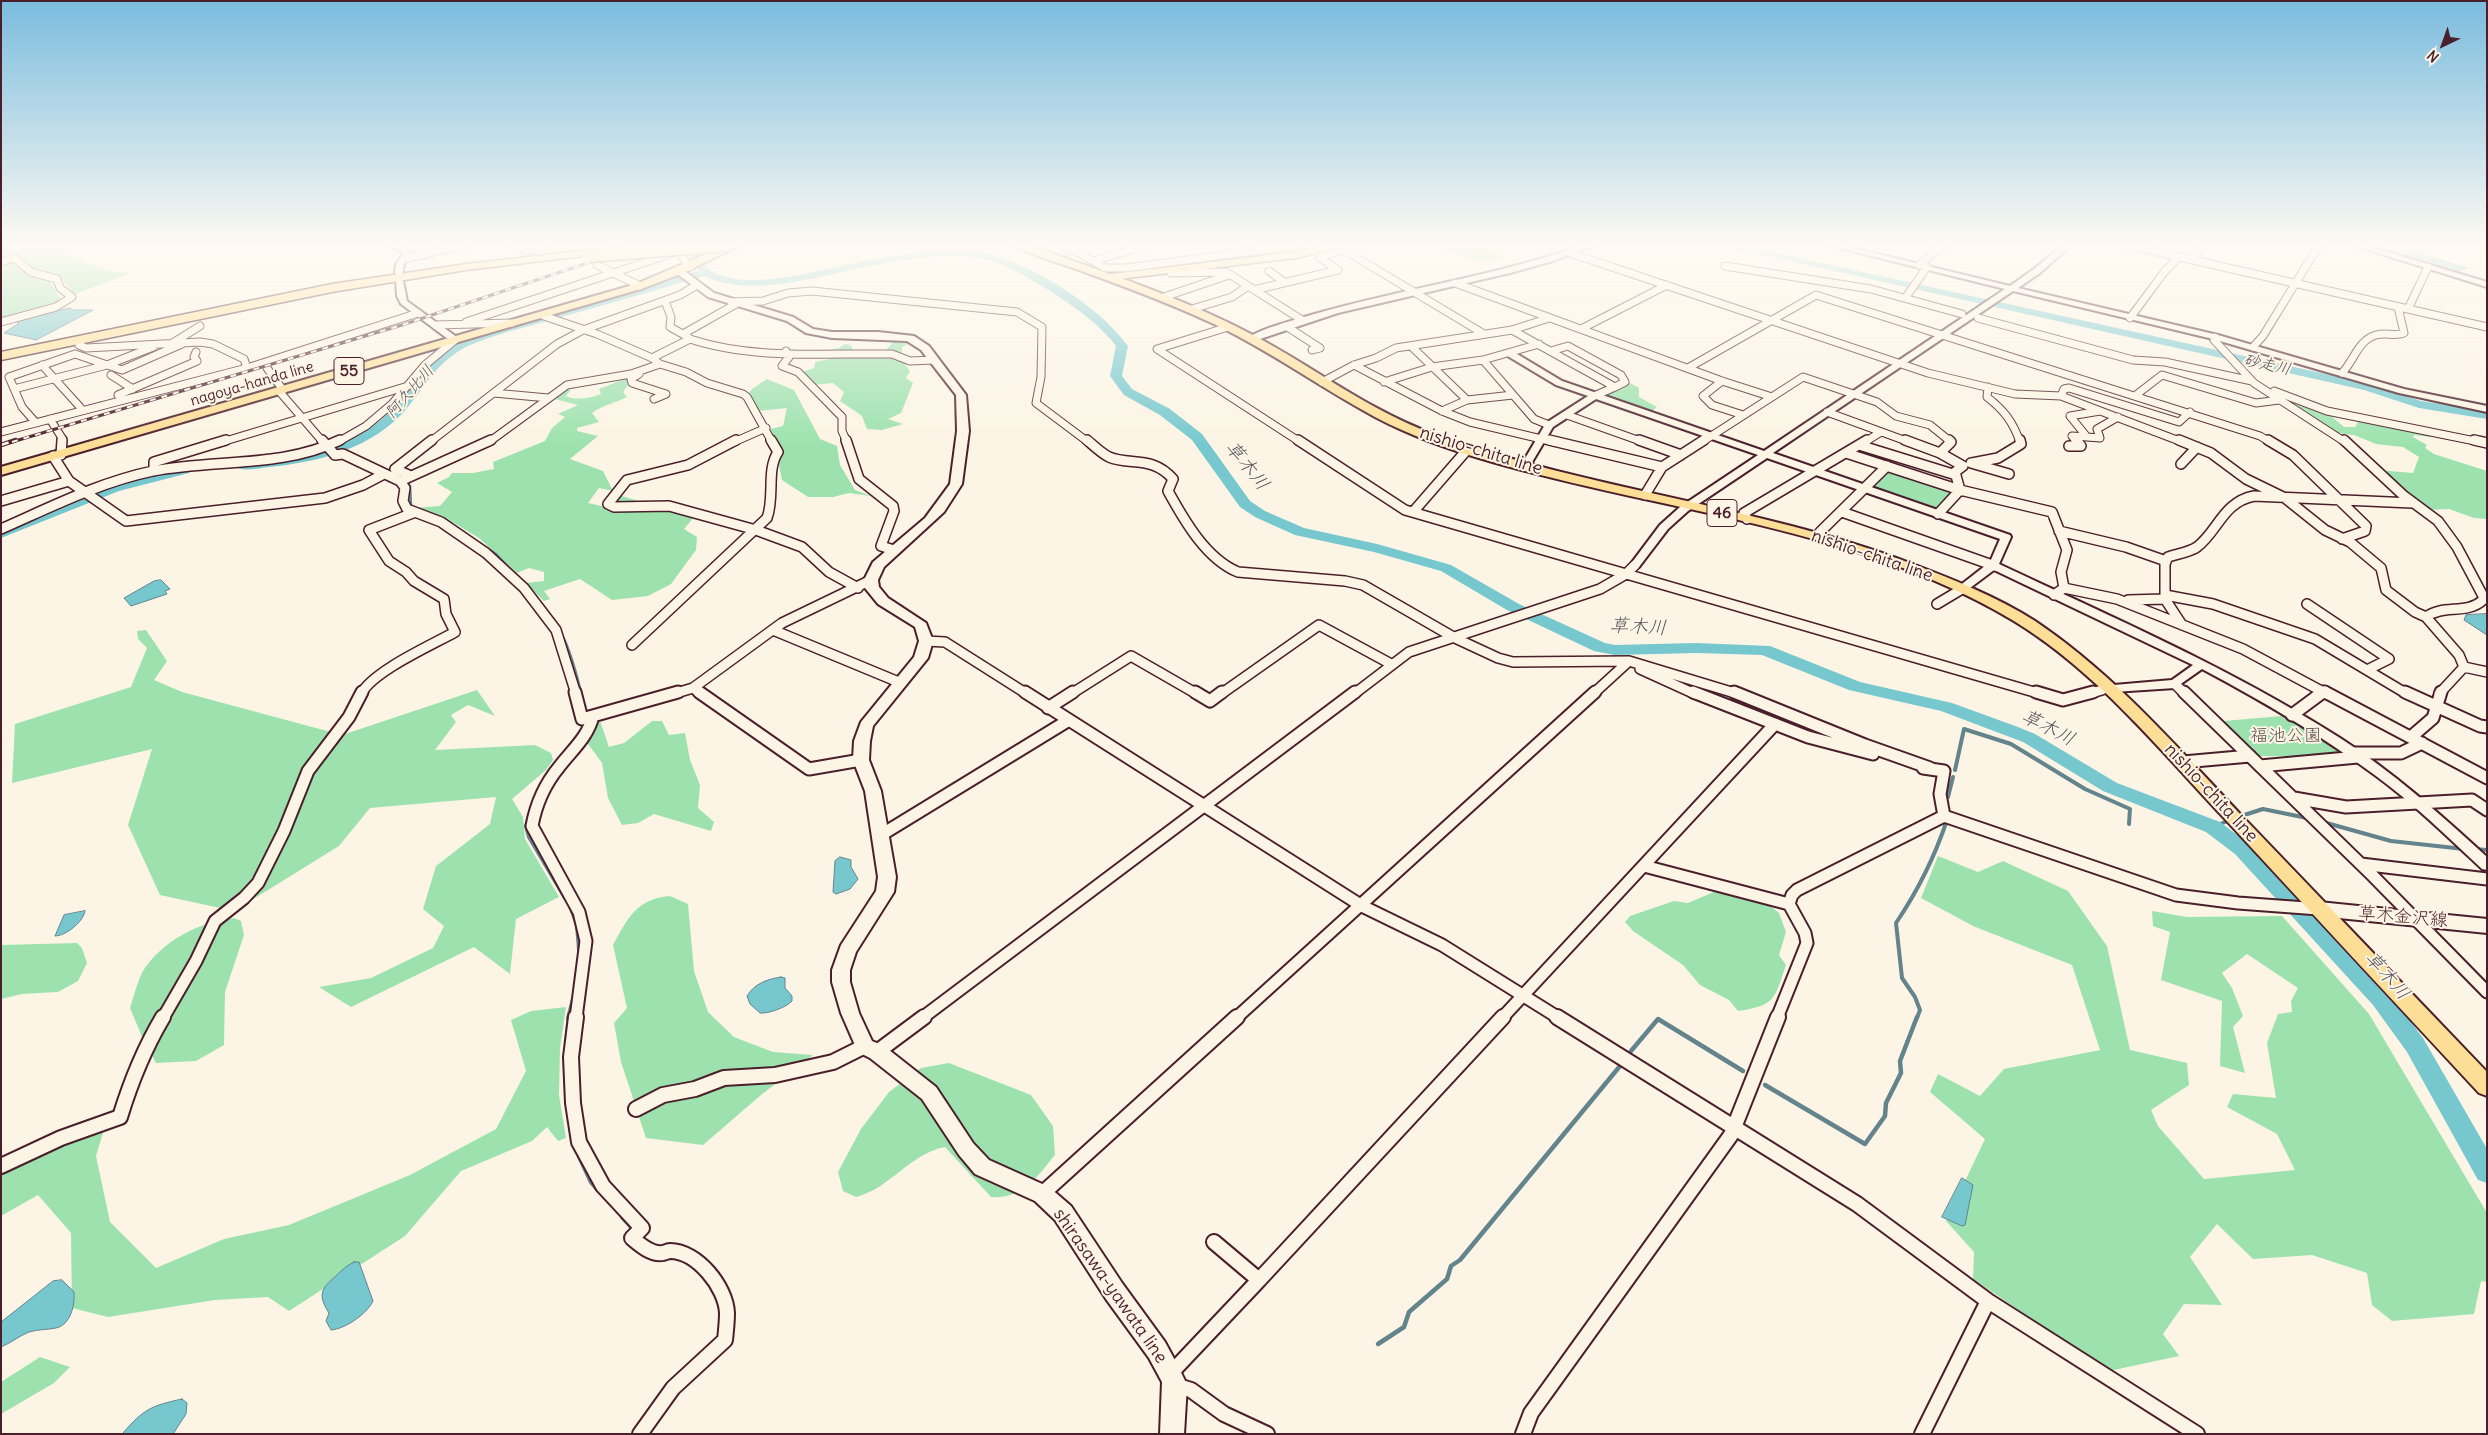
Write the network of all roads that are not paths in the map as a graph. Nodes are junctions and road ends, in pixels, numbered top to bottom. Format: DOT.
graph roads {
  1 [pos="38,312"];
  2 [pos="229,312"];
  3 [pos="497,312"];
  4 [pos="557,312"];
  5 [pos="634,312"];
  6 [pos="670,312"];
  7 [pos="719,312"];
  8 [pos="765,312"];
  9 [pos="1017,312"];
  10 [pos="1200,312"];
  11 [pos="1289,312"];
  12 [pos="1334,312"];
  13 [pos="1448,312"];
  14 [pos="1533,312"];
  15 [pos="1614,312"];
  16 [pos="1748,312"];
  17 [pos="1786,312"];
  18 [pos="1871,312"];
  19 [pos="1955,312"];
  20 [pos="1975,312"];
  21 [pos="2105,312"];
  22 [pos="2134,312"];
  23 [pos="2278,312"];
  24 [pos="2399,312"];
  25 [pos="2421,312"];
  26 [pos="418,313"];
  27 [pos="1962,314"];
  28 [pos="544,316"];
  29 [pos="1549,318"];
  30 [pos="1978,318"];
  31 [pos="2130,318"];
  32 [pos="1302,320"];
  33 [pos="1772,320"];
  34 [pos="1,322"];
  35 [pos="466,322"];
  36 [pos="512,323"];
  37 [pos="435,325"];
  38 [pos="200,326"];
  39 [pos="1286,326"];
  40 [pos="1228,327"];
  41 [pos="2487,327"];
  42 [pos="1581,329"];
  43 [pos="583,330"];
  44 [pos="1512,330"];
  45 [pos="683,334"];
  46 [pos="1484,334"];
  47 [pos="1942,334"];
  48 [pos="2215,337"];
  49 [pos="690,339"];
  50 [pos="1251,339"];
  51 [pos="455,340"];
  52 [pos="184,343"];
  53 [pos="1539,344"];
  54 [pos="79,345"];
  55 [pos="156,345"];
  56 [pos="171,345"];
  57 [pos="1411,346"];
  58 [pos="2253,347"];
  59 [pos="1312,350"];
  60 [pos="1551,351"];
  61 [pos="196,352"];
  62 [pos="786,352"];
  63 [pos="1509,353"];
  64 [pos="1,358"];
  65 [pos="652,358"];
  66 [pos="934,360"];
  67 [pos="1483,360"];
  68 [pos="1900,363"];
  69 [pos="42,365"];
  70 [pos="107,365"];
  71 [pos="657,365"];
  72 [pos="1354,365"];
  73 [pos="1432,367"];
  74 [pos="247,368"];
  75 [pos="267,368"];
  76 [pos="1688,368"];
  77 [pos="2342,373"];
  78 [pos="111,375"];
  79 [pos="56,379"];
  80 [pos="1722,381"];
  81 [pos="1322,382"];
  82 [pos="1384,382"];
  83 [pos="2255,383"];
  84 [pos="409,386"];
  85 [pos="1615,387"];
  86 [pos="1988,387"];
  87 [pos="14,389"];
  88 [pos="133,389"];
  89 [pos="281,391"];
  90 [pos="494,393"];
  91 [pos="1853,394"];
  92 [pos="1513,395"];
  93 [pos="2136,395"];
  94 [pos="1594,396"];
  95 [pos="2061,396"];
  96 [pos="1772,397"];
  97 [pos="548,398"];
  98 [pos="654,400"];
  99 [pos="1467,400"];
  100 [pos="2279,400"];
  101 [pos="77,409"];
  102 [pos="2487,409"];
  103 [pos="1442,411"];
  104 [pos="2100,411"];
  105 [pos="1827,412"];
  106 [pos="2190,412"];
  107 [pos="1567,415"];
  108 [pos="1743,415"];
  109 [pos="2118,417"];
  110 [pos="302,418"];
  111 [pos="50,419"];
  112 [pos="36,423"];
  113 [pos="1549,425"];
  114 [pos="766,428"];
  115 [pos="2,432"];
  116 [pos="1881,432"];
  117 [pos="1711,436"];
  118 [pos="2087,437"];
  119 [pos="1539,439"];
  120 [pos="2487,443"];
  121 [pos="1859,445"];
  122 [pos="2069,446"];
  123 [pos="328,447"];
  124 [pos="2196,447"];
  125 [pos="1466,451"];
  126 [pos="1846,452"];
  127 [pos="1940,453"];
  128 [pos="57,455"];
  129 [pos="1681,455"];
  130 [pos="1765,455"];
  131 [pos="1972,463"];
  132 [pos="2181,464"];
  133 [pos="1887,466"];
  134 [pos="1962,466"];
  135 [pos="1525,467"];
  136 [pos="1662,467"];
  137 [pos="1,471"];
  138 [pos="154,471"];
  139 [pos="1814,471"];
  140 [pos="384,474"];
  141 [pos="2010,474"];
  142 [pos="1956,476"];
  143 [pos="405,479"];
  144 [pos="69,481"];
  145 [pos="1863,489"];
  146 [pos="1960,490"];
  147 [pos="86,493"];
  148 [pos="1645,494"];
  149 [pos="2285,498"];
  150 [pos="2339,500"];
  151 [pos="1,502"];
  152 [pos="2412,503"];
  153 [pos="1691,506"];
  154 [pos="1413,512"];
  155 [pos="1842,512"];
  156 [pos="413,513"];
  157 [pos="1938,514"];
  158 [pos="1747,519"];
  159 [pos="1,529"];
  160 [pos="756,530"];
  161 [pos="2059,531"];
  162 [pos="1820,537"];
  163 [pos="2342,539"];
  164 [pos="894,550"];
  165 [pos="2166,561"];
  166 [pos="1635,565"];
  167 [pos="1995,566"];
  168 [pos="1626,574"];
  169 [pos="871,580"];
  170 [pos="858,588"];
  171 [pos="1962,589"];
  172 [pos="2059,591"];
  173 [pos="2165,597"];
  174 [pos="2117,599"];
  175 [pos="1937,604"];
  176 [pos="2307,604"];
  177 [pos="2426,617"];
  178 [pos="2182,625"];
  179 [pos="773,630"];
  180 [pos="1452,637"];
  181 [pos="926,641"];
  182 [pos="632,645"];
  183 [pos="1629,662"];
  184 [pos="1392,664"];
  185 [pos="2201,664"];
  186 [pos="2464,667"];
  187 [pos="2370,669"];
  188 [pos="2487,672"];
  189 [pos="901,683"];
  190 [pos="2175,684"];
  191 [pos="694,688"];
  192 [pos="2106,690"];
  193 [pos="2325,691"];
  194 [pos="1048,708"];
  195 [pos="2435,708"];
  196 [pos="2292,715"];
  197 [pos="588,717"];
  198 [pos="1068,720"];
  199 [pos="1775,724"];
  200 [pos="2487,726"];
  201 [pos="2411,737"];
  202 [pos="2422,743"];
  203 [pos="2356,755"];
  204 [pos="2250,756"];
  205 [pos="862,760"];
  206 [pos="2183,762"];
  207 [pos="2260,766"];
  208 [pos="1930,768"];
  209 [pos="2487,778"];
  210 [pos="2293,798"];
  211 [pos="2419,804"];
  212 [pos="1205,806"];
  213 [pos="2487,810"];
  214 [pos="1944,816"];
  215 [pos="882,835"];
  216 [pos="2361,864"];
  217 [pos="2487,865"];
  218 [pos="1644,866"];
  219 [pos="2487,879"];
  220 [pos="1789,904"];
  221 [pos="1362,906"];
  222 [pos="2311,908"];
  223 [pos="2414,920"];
  224 [pos="2487,926"];
  225 [pos="2487,992"];
  226 [pos="1522,995"];
  227 [pos="871,1049"];
  228 [pos="2487,1087"];
  229 [pos="636,1110"];
  230 [pos="1734,1128"];
  231 [pos="1,1166"];
  232 [pos="1042,1194"];
  233 [pos="1214,1242"];
  234 [pos="1259,1280"];
  235 [pos="1988,1301"];
  236 [pos="1173,1380"];
  237 [pos="640,1434"];
  238 [pos="1172,1434"];
  239 [pos="1267,1434"];
  240 [pos="1523,1434"];
  241 [pos="1922,1434"];
  242 [pos="2197,1434"];
  1 -- 34 [label="street"];
  2 -- 64 [label="highway"];
  3 -- 35 [label="street"];
  4 -- 28 [label="main road, nagoya-handa line / 55"];
  5 -- 43 [label="street"];
  6 -- 45 [label="street"];
  7 -- 45 [label="street"];
  8 -- 66 [label="main road"];
  9 -- 180 [label="street"];
  10 -- 40 [label="main road, nishio-chita line / 46"];
  11 -- 32 [label="street"];
  12 -- 32 [label="street"];
  13 -- 46 [label="street"];
  14 -- 29 [label="street"];
  15 -- 42 [label="street"];
  16 -- 33 [label="street"];
  17 -- 33 [label="street"];
  18 -- 47 [label="street"];
  19 -- 27 [label="street"];
  20 -- 47 [label="street"];
  21 -- 31 [label="street"];
  22 -- 31 [label="street"];
  23 -- 58 [label="street"];
  24 -- 77 [label="street"];
  25 -- 41 [label="street"];
  26 -- 37 [label="street"];
  26 -- 74 [label="street"];
  28 -- 36 [label="main road, nagoya-handa line / 55"];
  28 -- 43 [label="street"];
  29 -- 42 [label="street"];
  29 -- 44 [label="street"];
  30 -- 83 [label="street"];
  31 -- 48 [label="street"];
  32 -- 39 [label="street"];
  33 -- 68 [label="street"];
  33 -- 76 [label="street"];
  35 -- 36 [label="street"];
  35 -- 37 [label="street"];
  36 -- 51 [label="main road, nagoya-handa line / 55"];
  37 -- 51 [label="street"];
  38 -- 56 [label="street"];
  39 -- 50 [label="street"];
  39 -- 59 [label="street"];
  40 -- 50 [label="main road, nishio-chita line / 46"];
  40 -- 154 [label="street"];
  42 -- 76 [label="street"];
  43 -- 65 [label="street"];
  43 -- 90 [label="street"];
  44 -- 46 [label="street"];
  44 -- 53 [label="street"];
  45 -- 49 [label="street"];
  46 -- 57 [label="street"];
  47 -- 68 [label="street"];
  47 -- 93 [label="street"];
  48 -- 58 [label="street"];
  48 -- 83 [label="street"];
  49 -- 62 [label="street"];
  49 -- 65 [label="street"];
  50 -- 81 [label="main road, nishio-chita line / 46"];
  51 -- 84 [label="street"];
  51 -- 89 [label="main road, nagoya-handa line / 55"];
  52 -- 56 [label="street"];
  52 -- 70 [label="street"];
  52 -- 74 [label="street"];
  53 -- 60 [label="street"];
  53 -- 63 [label="street"];
  54 -- 55 [label="street"];
  55 -- 56 [label="street"];
  55 -- 70 [label="street"];
  57 -- 72 [label="street"];
  57 -- 73 [label="street"];
  58 -- 77 [label="street"];
  60 -- 85 [label="street"];
  60 -- 85 [label="street"];
  61 -- 88 [label="street"];
  62 -- 66 [label="street"];
  62 -- 164 [label="street"];
  63 -- 67 [label="street"];
  63 -- 94 [label="street"];
  65 -- 71 [label="street"];
  66 -- 164 [label="main road"];
  67 -- 73 [label="street"];
  67 -- 92 [label="street"];
  68 -- 86 [label="street"];
  68 -- 91 [label="street"];
  69 -- 70 [label="street"];
  69 -- 79 [label="street"];
  69 -- 87 [label="street"];
  70 -- 79 [label="street"];
  71 -- 97 [label="street"];
  71 -- 98 [label="street"];
  71 -- 114 [label="street"];
  72 -- 81 [label="street"];
  72 -- 82 [label="street"];
  73 -- 82 [label="street"];
  73 -- 99 [label="street"];
  74 -- 101 [label="street"];
  75 -- 89 [label="street"];
  76 -- 80 [label="street"];
  77 -- 102 [label="street"];
  78 -- 88 [label="street"];
  79 -- 87 [label="street"];
  79 -- 101 [label="street"];
  80 -- 96 [label="street"];
  80 -- 108 [label="street"];
  81 -- 125 [label="main road, nishio-chita line / 46"];
  82 -- 103 [label="street"];
  83 -- 100 [label="street"];
  83 -- 120 [label="street"];
  84 -- 110 [label="street"];
  84 -- 123 [label="street"];
  85 -- 94 [label="street"];
  86 -- 95 [label="street"];
  86 -- 131 [label="street"];
  87 -- 112 [label="street"];
  88 -- 101 [label="street"];
  89 -- 110 [label="street"];
  89 -- 128 [label="main road, nagoya-handa line / 55"];
  90 -- 97 [label="street"];
  90 -- 143 [label="street"];
  91 -- 96 [label="street"];
  91 -- 105 [label="street"];
  91 -- 127 [label="street"];
  92 -- 99 [label="street"];
  92 -- 113 [label="street"];
  93 -- 100 [label="street"];
  93 -- 106 [label="street"];
  94 -- 107 [label="street"];
  94 -- 117 [label="street"];
  95 -- 104 [label="street"];
  95 -- 106 [label="street"];
  96 -- 108 [label="street"];
  97 -- 143 [label="street"];
  99 -- 103 [label="street"];
  100 -- 152 [label="street"];
  101 -- 111 [label="street"];
  103 -- 119 [label="street"];
  104 -- 109 [label="street"];
  104 -- 118 [label="street"];
  105 -- 116 [label="street"];
  105 -- 130 [label="street"];
  106 -- 150 [label="street"];
  107 -- 113 [label="street"];
  107 -- 129 [label="street"];
  108 -- 117 [label="street"];
  109 -- 118 [label="street"];
  109 -- 124 [label="street"];
  110 -- 123 [label="street"];
  110 -- 138 [label="street"];
  111 -- 112 [label="street"];
  111 -- 128 [label="street"];
  112 -- 115 [label="street"];
  113 -- 119 [label="street"];
  114 -- 160 [label="street"];
  114 -- 160 [label="street"];
  116 -- 121 [label="street"];
  116 -- 127 [label="street"];
  117 -- 129 [label="street"];
  117 -- 130 [label="street"];
  118 -- 122 [label="street"];
  119 -- 135 [label="street"];
  119 -- 136 [label="street"];
  121 -- 126 [label="street"];
  121 -- 142 [label="street"];
  123 -- 138 [label="street"];
  123 -- 140 [label="street"];
  124 -- 132 [label="street"];
  124 -- 149 [label="street"];
  125 -- 135 [label="main road, nishio-chita line / 46"];
  125 -- 154 [label="street"];
  126 -- 133 [label="street"];
  126 -- 139 [label="street"];
  127 -- 134 [label="street"];
  128 -- 137 [label="main road, nagoya-handa line / 55"];
  128 -- 144 [label="street"];
  129 -- 136 [label="street"];
  130 -- 139 [label="street"];
  130 -- 153 [label="street"];
  131 -- 134 [label="street"];
  131 -- 141 [label="street"];
  133 -- 145 [label="street"];
  133 -- 146 [label="street"];
  134 -- 142 [label="street"];
  135 -- 148 [label="main road, nishio-chita line / 46"];
  136 -- 148 [label="street"];
  138 -- 147 [label="street"];
  139 -- 145 [label="street"];
  139 -- 158 [label="street"];
  140 -- 143 [label="street"];
  140 -- 147 [label="street"];
  142 -- 146 [label="street"];
  143 -- 156 [label="street"];
  144 -- 147 [label="street"];
  144 -- 151 [label="street"];
  145 -- 155 [label="street"];
  145 -- 157 [label="street"];
  146 -- 157 [label="street"];
  146 -- 161 [label="street"];
  147 -- 159 [label="street"];
  148 -- 153 [label="main road, nishio-chita line / 46"];
  149 -- 150 [label="street"];
  149 -- 163 [label="street"];
  149 -- 165 [label="street"];
  150 -- 152 [label="street"];
  150 -- 163 [label="street"];
  152 -- 177 [label="street"];
  153 -- 158 [label="main road, nishio-chita line / 46"];
  153 -- 166 [label="street"];
  154 -- 168 [label="street"];
  155 -- 162 [label="street"];
  155 -- 167 [label="street"];
  156 -- 197 [label="street"];
  156 -- 231 [label="street"];
  157 -- 167 [label="street"];
  158 -- 162 [label="main road, nishio-chita line / 46"];
  160 -- 170 [label="street"];
  160 -- 182 [label="street"];
  161 -- 165 [label="street"];
  161 -- 172 [label="street"];
  162 -- 171 [label="main road, nishio-chita line / 46"];
  163 -- 177 [label="street"];
  164 -- 169 [label="main road"];
  165 -- 173 [label="street"];
  166 -- 168 [label="street"];
  167 -- 171 [label="street"];
  167 -- 172 [label="street"];
  168 -- 180 [label="street"];
  168 -- 192 [label="street"];
  169 -- 170 [label="street"];
  169 -- 181 [label="main road"];
  170 -- 179 [label="street"];
  171 -- 175 [label="street"];
  171 -- 192 [label="main road, nishio-chita line / 46"];
  172 -- 174 [label="street"];
  172 -- 185 [label="street"];
  173 -- 174 [label="street"];
  173 -- 178 [label="street"];
  173 -- 187 [label="street"];
  174 -- 178 [label="street"];
  176 -- 187 [label="street"];
  177 -- 186 [label="street"];
  178 -- 193 [label="street"];
  179 -- 189 [label="street"];
  179 -- 191 [label="street"];
  180 -- 183 [label="street"];
  180 -- 184 [label="street"];
  181 -- 189 [label="main road, shirasawa-yawata line"];
  181 -- 194 [label="street"];
  183 -- 199 [label="street"];
  183 -- 208 [label="street"];
  183 -- 221 [label="street"];
  184 -- 194 [label="street"];
  184 -- 212 [label="street"];
  185 -- 190 [label="street"];
  185 -- 196 [label="street"];
  186 -- 188 [label="street"];
  186 -- 195 [label="street"];
  187 -- 195 [label="street"];
  189 -- 205 [label="main road, shirasawa-yawata line"];
  190 -- 192 [label="street"];
  190 -- 204 [label="street"];
  191 -- 197 [label="street"];
  191 -- 205 [label="street"];
  192 -- 206 [label="main road, nishio-chita line / 46"];
  193 -- 196 [label="street"];
  193 -- 201 [label="street"];
  194 -- 198 [label="street"];
  195 -- 200 [label="street"];
  195 -- 201 [label="street"];
  196 -- 203 [label="street"];
  197 -- 237 [label="street"];
  198 -- 212 [label="street"];
  198 -- 215 [label="street"];
  199 -- 208 [label="street"];
  199 -- 218 [label="street"];
  201 -- 202 [label="street"];
  202 -- 203 [label="street"];
  202 -- 209 [label="street"];
  203 -- 207 [label="street"];
  203 -- 211 [label="street"];
  204 -- 206 [label="street"];
  204 -- 207 [label="street"];
  205 -- 215 [label="main road, shirasawa-yawata line"];
  206 -- 222 [label="main road, nishio-chita line / 46"];
  207 -- 210 [label="street"];
  208 -- 214 [label="street"];
  210 -- 211 [label="street"];
  210 -- 216 [label="street"];
  211 -- 213 [label="street"];
  211 -- 217 [label="street"];
  212 -- 221 [label="street"];
  212 -- 227 [label="street"];
  214 -- 220 [label="street"];
  214 -- 222 [label="street"];
  215 -- 227 [label="main road, shirasawa-yawata line"];
  216 -- 219 [label="street"];
  216 -- 223 [label="street"];
  218 -- 220 [label="street"];
  218 -- 226 [label="street"];
  220 -- 230 [label="street"];
  221 -- 226 [label="street"];
  221 -- 232 [label="street"];
  222 -- 223 [label="main road, 草木金沢線"];
  222 -- 228 [label="main road, nishio-chita line / 46"];
  223 -- 224 [label="main road, 草木金沢線"];
  223 -- 225 [label="street"];
  226 -- 230 [label="street"];
  226 -- 234 [label="street"];
  227 -- 229 [label="street"];
  227 -- 232 [label="main road, shirasawa-yawata line"];
  230 -- 235 [label="street"];
  230 -- 240 [label="street"];
  232 -- 236 [label="main road, shirasawa-yawata line"];
  233 -- 234 [label="street"];
  234 -- 236 [label="street"];
  235 -- 241 [label="street"];
  235 -- 242 [label="street"];
  236 -- 238 [label="main road"];
  236 -- 239 [label="street"];
}
